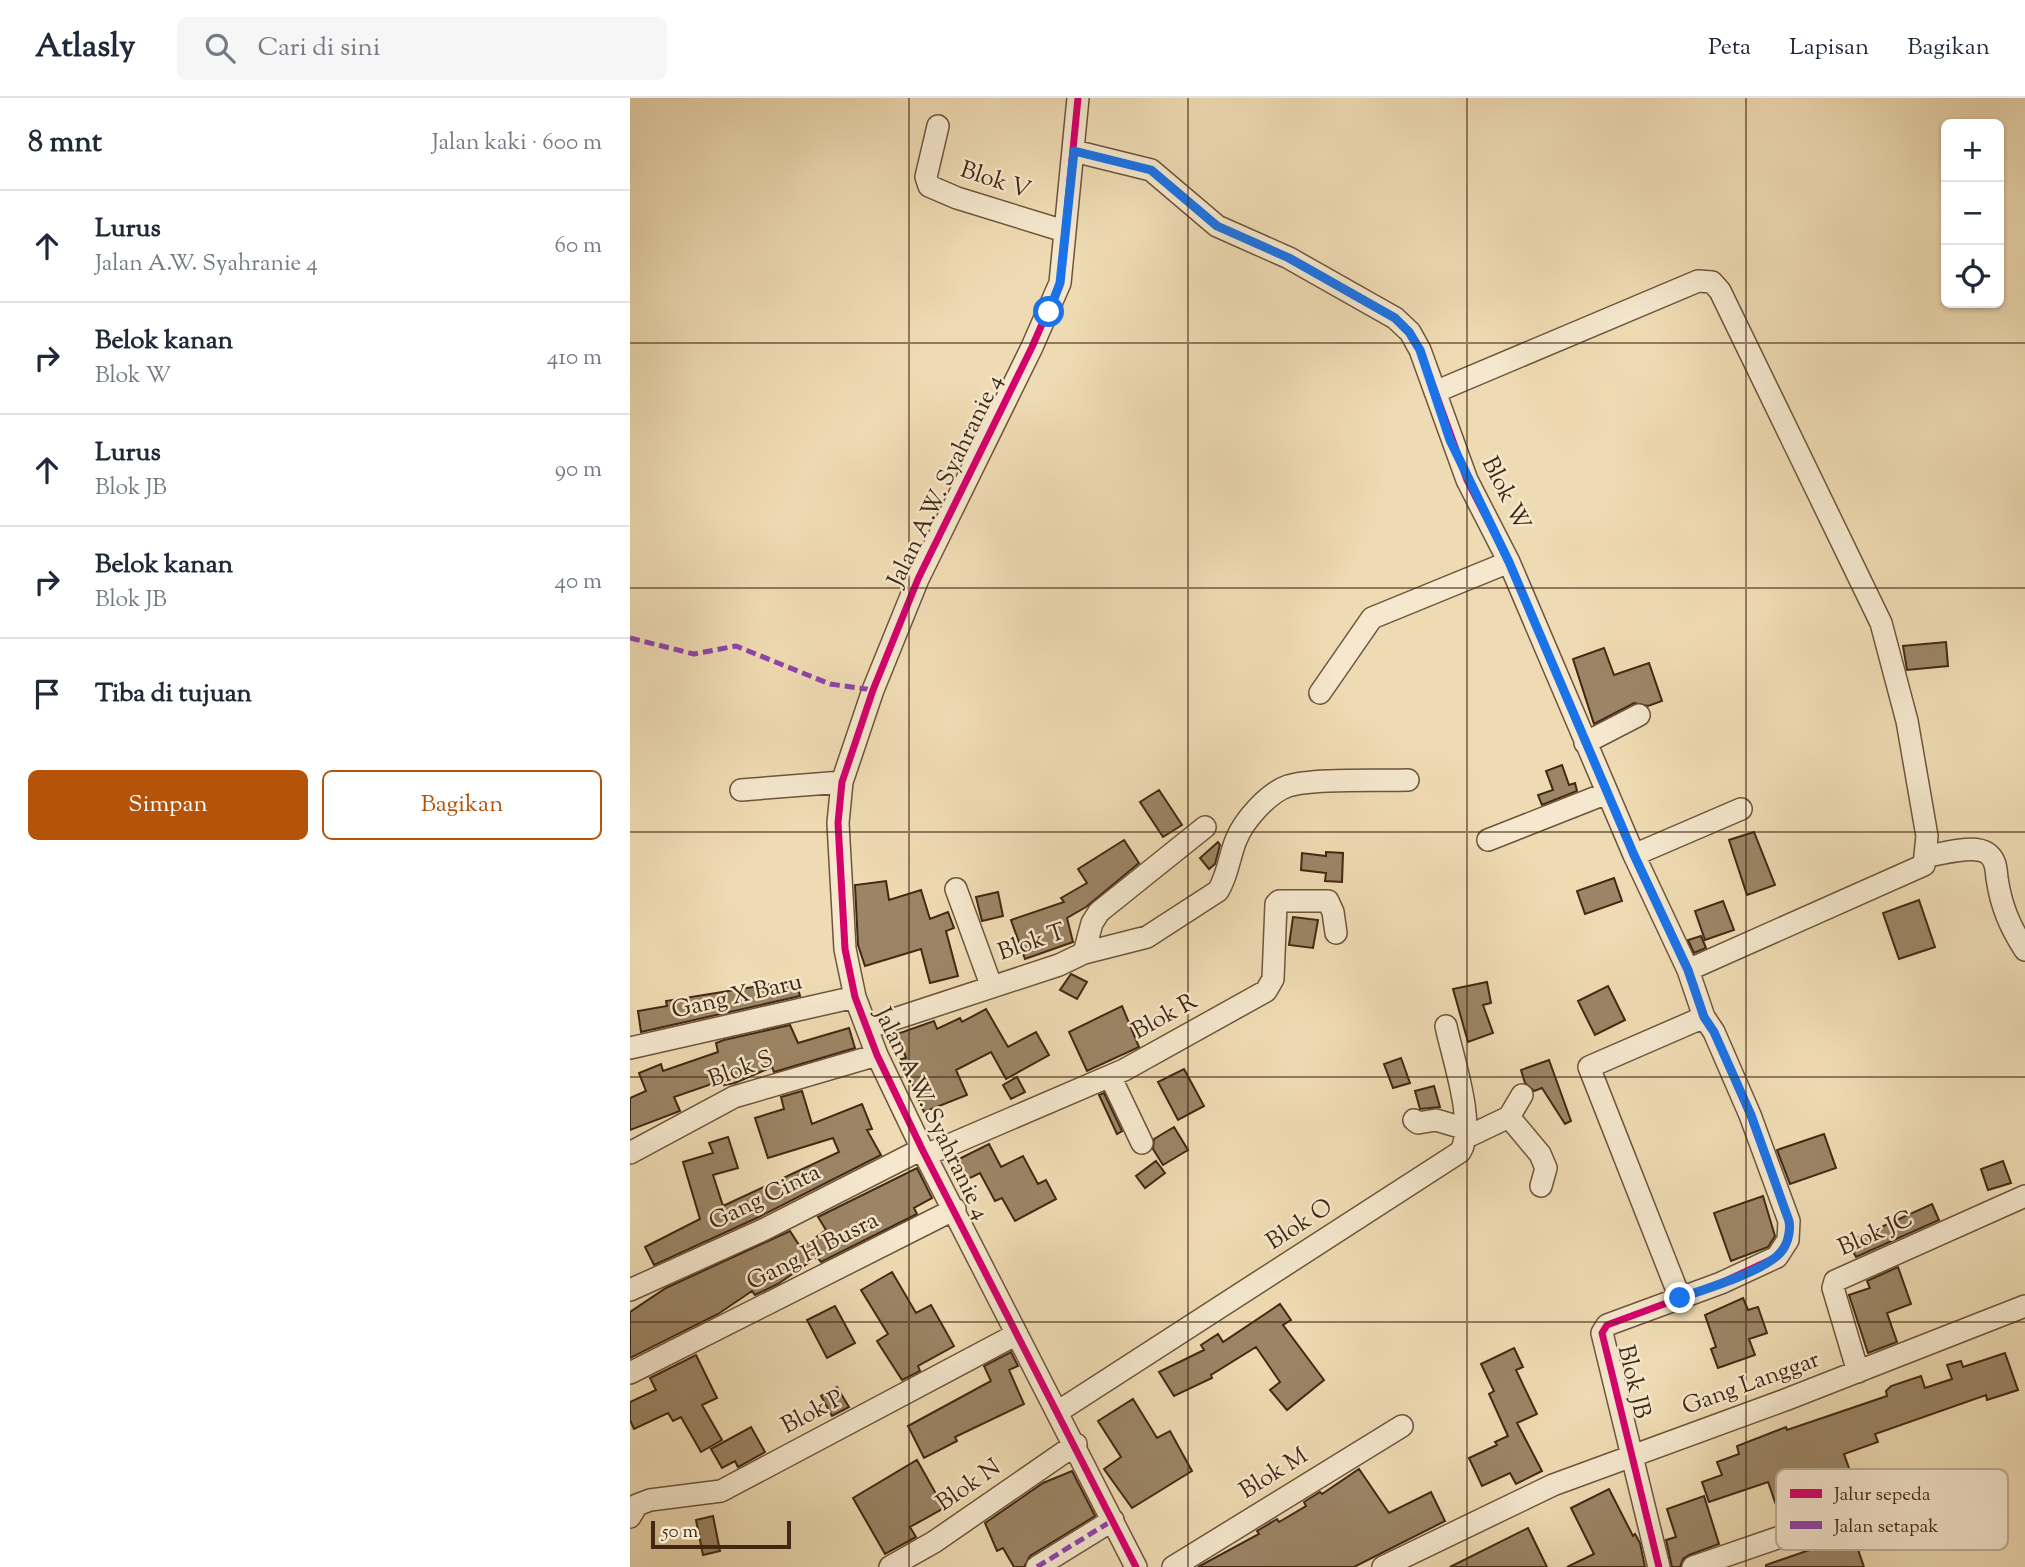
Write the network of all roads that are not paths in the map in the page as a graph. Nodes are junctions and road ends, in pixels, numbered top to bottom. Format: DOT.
graph roads {
  1 [pos="1078,98"];
  2 [pos="938,126"];
  3 [pos="1074,151"];
  4 [pos="1064,231"];
  5 [pos="1435,392"];
  6 [pos="1509,562"];
  7 [pos="1320,693"];
  8 [pos="1639,715"];
  9 [pos="1586,743"];
  10 [pos="1408,780"];
  11 [pos="842,782"];
  12 [pos="741,790"];
  13 [pos="1607,793"];
  14 [pos="1741,809"];
  15 [pos="1205,827"];
  16 [pos="1489,840"];
  17 [pos="1634,855"];
  18 [pos="1927,856"];
  19 [pos="956,889"];
  20 [pos="1336,933"];
  21 [pos="2025,950"];
  22 [pos="1084,953"];
  23 [pos="1688,970"];
  24 [pos="991,985"];
  25 [pos="855,997"];
  26 [pos="1709,1024"];
  27 [pos="1446,1026"];
  28 [pos="867,1028"];
  29 [pos="630,1048"];
  30 [pos="877,1055"];
  31 [pos="1110,1076"];
  32 [pos="1522,1095"];
  33 [pos="1509,1117"];
  34 [pos="1414,1120"];
  35 [pos="1467,1133"];
  36 [pos="1142,1143"];
  37 [pos="924,1152"];
  38 [pos="630,1153"];
  39 [pos="1541,1186"];
  40 [pos="2025,1196"];
  41 [pos="955,1209"];
  42 [pos="630,1290"];
  43 [pos="1680,1298"];
  44 [pos="2025,1306"];
  45 [pos="1017,1334"];
  46 [pos="1858,1372"];
  47 [pos="630,1373"];
  48 [pos="1059,1411"];
  49 [pos="1402,1426"];
  50 [pos="1076,1444"];
  51 [pos="1631,1456"];
  52 [pos="630,1517"];
  53 [pos="1113,1520"];
  54 [pos="1776,1538"];
  55 [pos="890,1567"];
  56 [pos="1037,1567"];
  57 [pos="1136,1567"];
  58 [pos="1173,1567"];
  59 [pos="1383,1567"];
  60 [pos="1659,1567"];
  61 [pos="1693,1567"];
  1 -- 3 [label="street, Jalan A.W. Syahranie 4"];
  2 -- 4 [label="street, Blok V"];
  3 -- 4 [label="street, Jalan A.W. Syahranie 4"];
  3 -- 5 [label="street, Blok W"];
  4 -- 11 [label="street, Jalan A.W. Syahranie 4"];
  5 -- 6 [label="street, Blok W"];
  5 -- 18 [label="street"];
  6 -- 7 [label="street"];
  6 -- 9 [label="street, Blok W"];
  8 -- 9 [label="street"];
  9 -- 13 [label="street, Blok W"];
  10 -- 22 [label="street"];
  11 -- 12 [label="street"];
  11 -- 25 [label="street, Jalan A.W. Syahranie 4"];
  13 -- 16 [label="street"];
  13 -- 17 [label="street, Blok W"];
  14 -- 17 [label="street"];
  15 -- 22 [label="street, Blok T"];
  17 -- 23 [label="street, Blok W"];
  18 -- 21 [label="street"];
  18 -- 23 [label="street"];
  19 -- 24 [label="street"];
  20 -- 31 [label="street, Blok R"];
  22 -- 24 [label="street, Blok T"];
  23 -- 26 [label="street, Blok W"];
  24 -- 28 [label="street, Blok T"];
  25 -- 28 [label="street, Jalan A.W. Syahranie 4"];
  25 -- 29 [label="street, Gang X Baru"];
  26 -- 43 [label="street, Blok JB"];
  26 -- 43 [label="street"];
  27 -- 35 [label="street"];
  28 -- 30 [label="street, Jalan A.W. Syahranie 4"];
  30 -- 37 [label="street, Jalan A.W. Syahranie 4"];
  30 -- 38 [label="street, Blok S"];
  31 -- 36 [label="street"];
  31 -- 37 [label="street, Blok R"];
  32 -- 33 [label="street"];
  33 -- 35 [label="street"];
  33 -- 39 [label="street"];
  34 -- 35 [label="street"];
  35 -- 48 [label="street, Blok O"];
  37 -- 41 [label="street, Jalan A.W. Syahranie 4"];
  37 -- 42 [label="street, Gang Cinta"];
  40 -- 46 [label="street, Blok JC"];
  41 -- 45 [label="street, Jalan A.W. Syahranie 4"];
  41 -- 47 [label="street, Gang H Busra"];
  43 -- 51 [label="street, Blok JB"];
  44 -- 46 [label="street, Gang Langgar"];
  45 -- 48 [label="street, Jalan A.W. Syahranie 4"];
  45 -- 52 [label="street, Blok P"];
  46 -- 51 [label="street, Gang Langgar"];
  48 -- 50 [label="street, Jalan A.W. Syahranie 4"];
  49 -- 58 [label="street, Blok M"];
  50 -- 53 [label="street, Jalan A.W. Syahranie 4"];
  50 -- 55 [label="street, Blok N"];
  51 -- 59 [label="street, Gang Langgar"];
  51 -- 60 [label="street, Blok JB"];
  53 -- 56 [label="street"];
  53 -- 57 [label="street, Jalan A.W. Syahranie 4"];
  54 -- 61 [label="street"];
}
